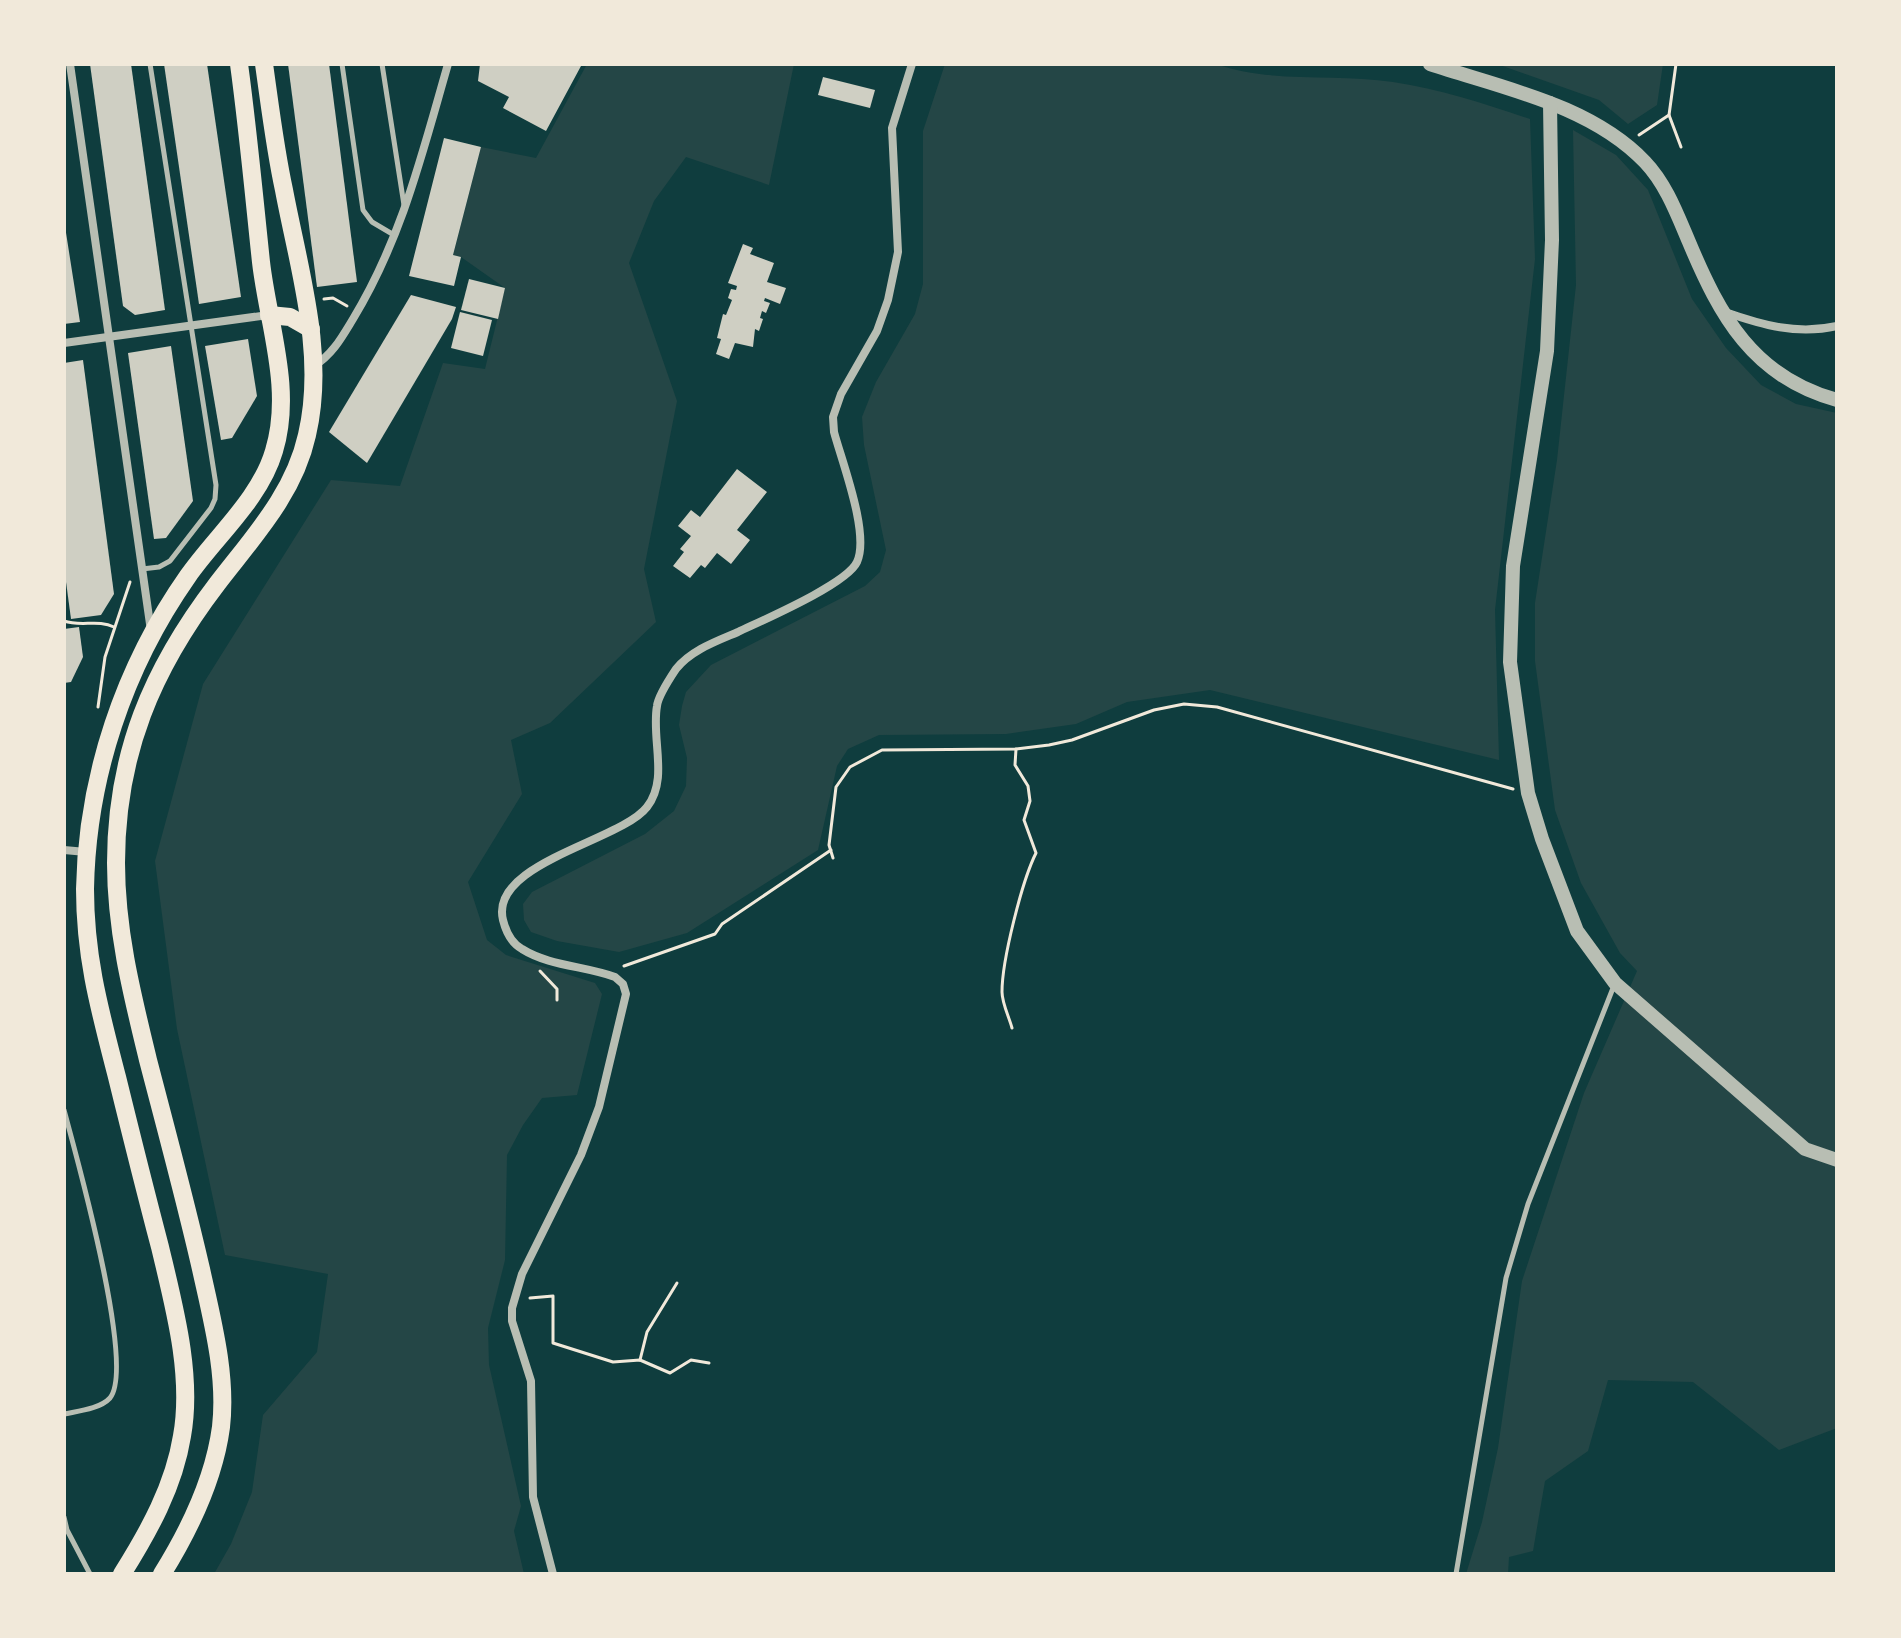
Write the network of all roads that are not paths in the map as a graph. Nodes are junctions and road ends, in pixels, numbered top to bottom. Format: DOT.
graph roads {
  1 [pos="70,64"];
  2 [pos="150,64"];
  3 [pos="239,64"];
  4 [pos="264,64"];
  5 [pos="342,64"];
  6 [pos="382,64"];
  7 [pos="448,64"];
  8 [pos="912,64"];
  9 [pos="1430,64"];
  10 [pos="1550,103"];
  11 [pos="405,209"];
  12 [pos="395,236"];
  13 [pos="1720,311"];
  14 [pos="269,315"];
  15 [pos="191,326"];
  16 [pos="1837,326"];
  17 [pos="311,329"];
  18 [pos="109,337"];
  19 [pos="64,343"];
  20 [pos="313,366"];
  21 [pos="1837,400"];
  22 [pos="142,569"];
  23 [pos="151,635"];
  24 [pos="64,850"];
  25 [pos="87,852"];
  26 [pos="1615,983"];
  27 [pos="64,1110"];
  28 [pos="1837,1160"];
  29 [pos="64,1414"];
  30 [pos="64,1517"];
  31 [pos="90,1574"];
  32 [pos="122,1574"];
  33 [pos="162,1574"];
  34 [pos="553,1574"];
  35 [pos="1456,1574"];
  1 -- 18 [label="street"];
  2 -- 15 [label="lane"];
  3 -- 14 [label="main road"];
  4 -- 17 [label="main road"];
  5 -- 12 [label="lane"];
  6 -- 11 [label="lane"];
  7 -- 11 [label="street"];
  8 -- 34 [label="street"];
  9 -- 10 [label="street"];
  10 -- 13 [label="street"];
  10 -- 26 [label="street"];
  11 -- 12 [label="street"];
  12 -- 20 [label="street"];
  13 -- 16 [label="street"];
  13 -- 21 [label="street"];
  14 -- 15 [label="street"];
  14 -- 17 [label="main road"];
  14 -- 23 [label="main road"];
  15 -- 18 [label="street"];
  15 -- 22 [label="lane"];
  17 -- 20 [label="main road"];
  18 -- 19 [label="street"];
  18 -- 22 [label="street"];
  20 -- 33 [label="main road"];
  22 -- 23 [label="street"];
  23 -- 25 [label="main road"];
  24 -- 25 [label="street"];
  25 -- 32 [label="main road"];
  26 -- 28 [label="street"];
  26 -- 35 [label="lane"];
  27 -- 29 [label="lane"];
  30 -- 31 [label="lane"];
}
